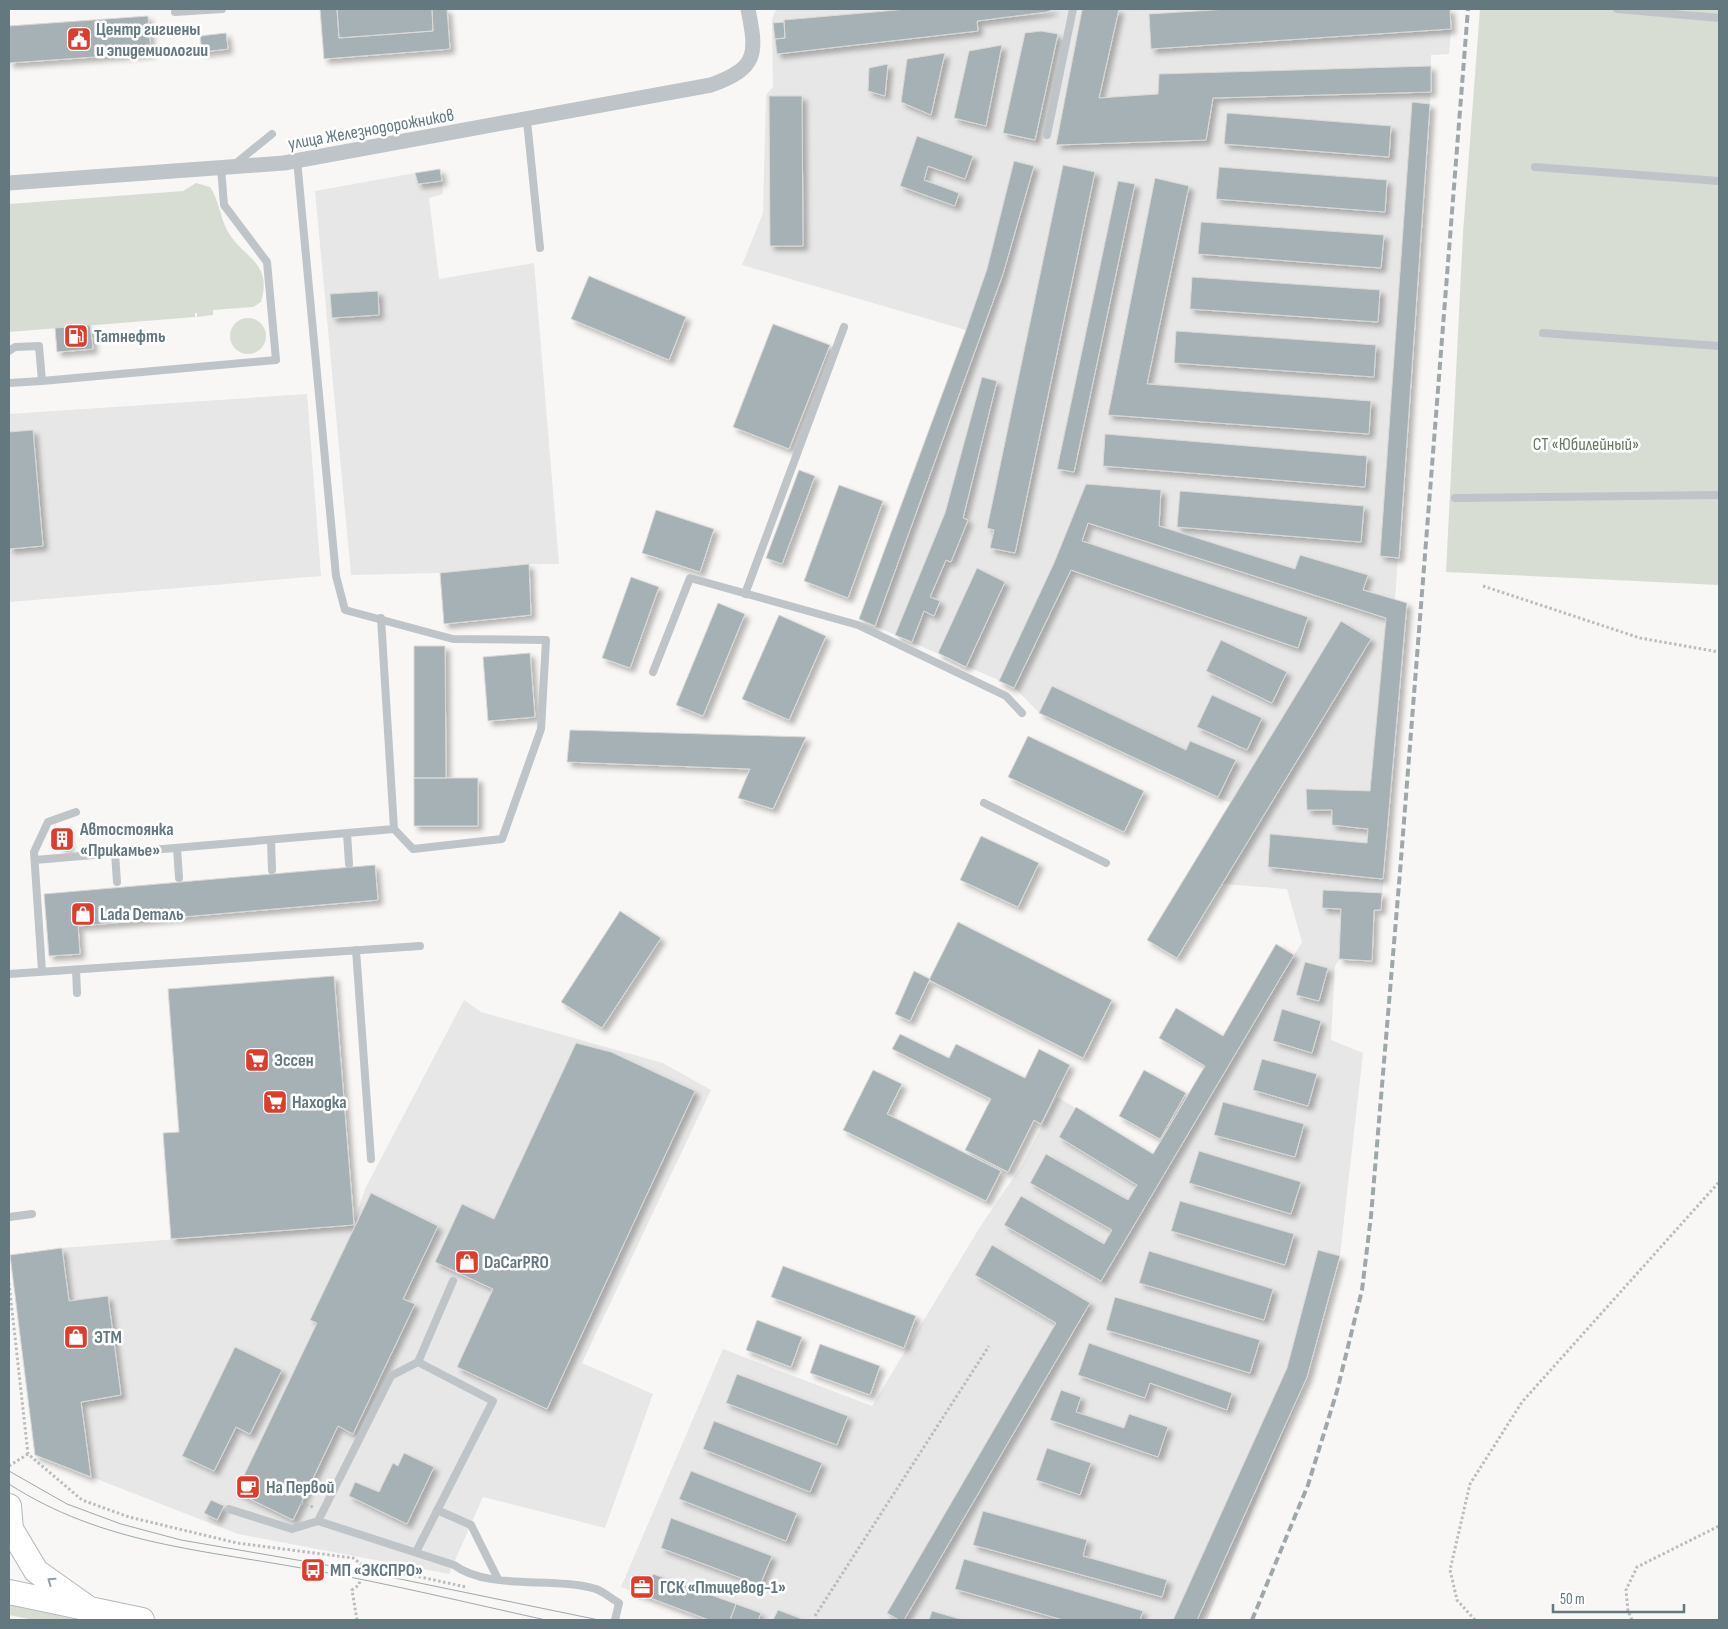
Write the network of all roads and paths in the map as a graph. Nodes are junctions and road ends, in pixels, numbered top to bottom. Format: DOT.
graph roads {
  1 [pos="175,9"];
  2 [pos="222,9"];
  3 [pos="748,9"];
  4 [pos="1074,9"];
  5 [pos="1617,9"];
  6 [pos="1719,18"];
  7 [pos="527,121"];
  8 [pos="272,134"];
  9 [pos="1047,135"];
  10 [pos="297,160"];
  11 [pos="226,167"];
  12 [pos="1535,167"];
  13 [pos="1719,181"];
  14 [pos="9,183"];
  15 [pos="540,248"];
  16 [pos="844,327"];
  17 [pos="1543,333"];
  18 [pos="1719,346"];
  19 [pos="9,351"];
  20 [pos="42,381"];
  21 [pos="9,383"];
  22 [pos="1719,494"];
  23 [pos="1455,498"];
  24 [pos="1483,586"];
  25 [pos="745,594"];
  26 [pos="381,618"];
  27 [pos="1719,652"];
  28 [pos="653,672"];
  29 [pos="1022,713"];
  30 [pos="984,802"];
  31 [pos="76,812"];
  32 [pos="394,829"];
  33 [pos="347,833"];
  34 [pos="271,840"];
  35 [pos="177,848"];
  36 [pos="115,853"];
  37 [pos="35,860"];
  38 [pos="1106,863"];
  39 [pos="349,864"];
  40 [pos="272,870"];
  41 [pos="179,878"];
  42 [pos="117,882"];
  43 [pos="420,946"];
  44 [pos="356,950"];
  45 [pos="76,970"];
  46 [pos="42,971"];
  47 [pos="9,974"];
  48 [pos="77,993"];
  49 [pos="371,1159"];
  50 [pos="1719,1182"];
  51 [pos="32,1214"];
  52 [pos="9,1217"];
  53 [pos="453,1281"];
  54 [pos="9,1283"];
  55 [pos="989,1346"];
  56 [pos="418,1362"];
  57 [pos="28,1454"];
  58 [pos="9,1466"];
  59 [pos="9,1506"];
  60 [pos="229,1509"];
  61 [pos="437,1510"];
  62 [pos="318,1521"];
  63 [pos="1719,1526"];
  64 [pos="416,1552"];
  65 [pos="363,1565"];
  66 [pos="362,1571"];
  67 [pos="498,1579"];
  68 [pos="360,1580"];
  69 [pos="450,1583"];
  70 [pos="9,1592"];
  71 [pos="91,1610"];
  72 [pos="815,1616"];
  73 [pos="142,1620"];
  74 [pos="357,1620"];
  75 [pos="615,1620"];
  76 [pos="1475,1620"];
  77 [pos="1632,1620"];
  1 -- 2 [label="lane"];
  3 -- 7 [label="street, улица Железнодорожников"];
  4 -- 9 [label="lane"];
  5 -- 6 [label="lane"];
  7 -- 10 [label="street, улица Железнодорожников"];
  7 -- 15 [label="lane"];
  8 -- 11 [label="lane"];
  10 -- 11 [label="street, улица Железнодорожников"];
  10 -- 26 [label="lane"];
  11 -- 14 [label="street, улица Железнодорожников"];
  11 -- 20 [label="lane"];
  12 -- 13 [label="lane"];
  16 -- 25 [label="lane"];
  17 -- 18 [label="lane"];
  19 -- 20 [label="lane"];
  20 -- 21 [label="lane"];
  22 -- 23 [label="lane"];
  24 -- 27 [label="path"];
  25 -- 28 [label="lane"];
  25 -- 29 [label="lane"];
  26 -- 32 [label="lane"];
  26 -- 32 [label="lane"];
  30 -- 38 [label="lane"];
  31 -- 37 [label="lane"];
  32 -- 33 [label="lane"];
  33 -- 34 [label="lane"];
  33 -- 39 [label="lane"];
  34 -- 35 [label="lane"];
  34 -- 40 [label="lane"];
  35 -- 36 [label="lane"];
  35 -- 41 [label="lane"];
  36 -- 37 [label="lane"];
  36 -- 42 [label="lane"];
  37 -- 46 [label="lane"];
  43 -- 44 [label="lane"];
  44 -- 45 [label="lane"];
  44 -- 49 [label="lane"];
  45 -- 46 [label="lane"];
  45 -- 48 [label="lane"];
  46 -- 47 [label="lane"];
  50 -- 76 [label="path"];
  51 -- 52 [label="lane"];
  53 -- 56 [label="lane"];
  54 -- 57 [label="path"];
  55 -- 72 [label="path"];
  56 -- 61 [label="lane"];
  56 -- 62 [label="lane"];
  57 -- 58 [label="path"];
  57 -- 65 [label="path"];
  71 -- 59 [label="main road, one-way"];
  60 -- 62 [label="lane"];
  61 -- 64 [label="lane"];
  61 -- 67 [label="lane"];
  62 -- 64 [label="lane"];
  63 -- 77 [label="path"];
  64 -- 67 [label="lane"];
  65 -- 66 [label="path"];
  65 -- 69 [label="path"];
  67 -- 75 [label="lane"];
  68 -- 74 [label="path"];
  70 -- 71 [label="main road"];
  71 -- 73 [label="main road"];
}
